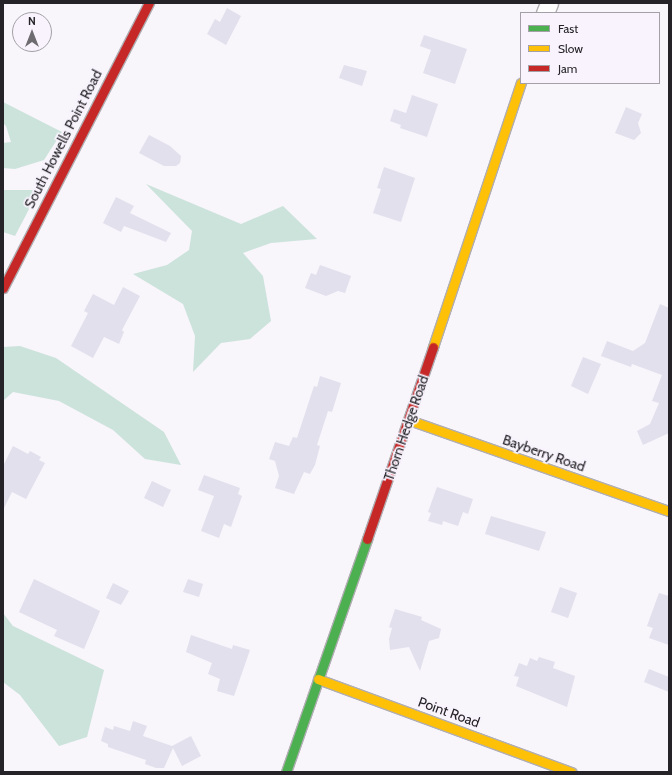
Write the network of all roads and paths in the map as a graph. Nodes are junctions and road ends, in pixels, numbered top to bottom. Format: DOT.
graph roads {
  1 [pos="149,3"];
  2 [pos="521,84"];
  3 [pos="3,288"];
  4 [pos="409,420"];
  5 [pos="669,511"];
  6 [pos="318,679"];
  7 [pos="286,772"];
  8 [pos="571,772"];
  1 -- 3 [label="street, South Howells Point Road"];
  2 -- 4 [label="street, Thorn Hedge Road"];
  4 -- 5 [label="street, Bayberry Road"];
  4 -- 6 [label="street, Thorn Hedge Road"];
  6 -- 7 [label="street, Thorn Hedge Road"];
  6 -- 8 [label="street, Point Road"];
}
